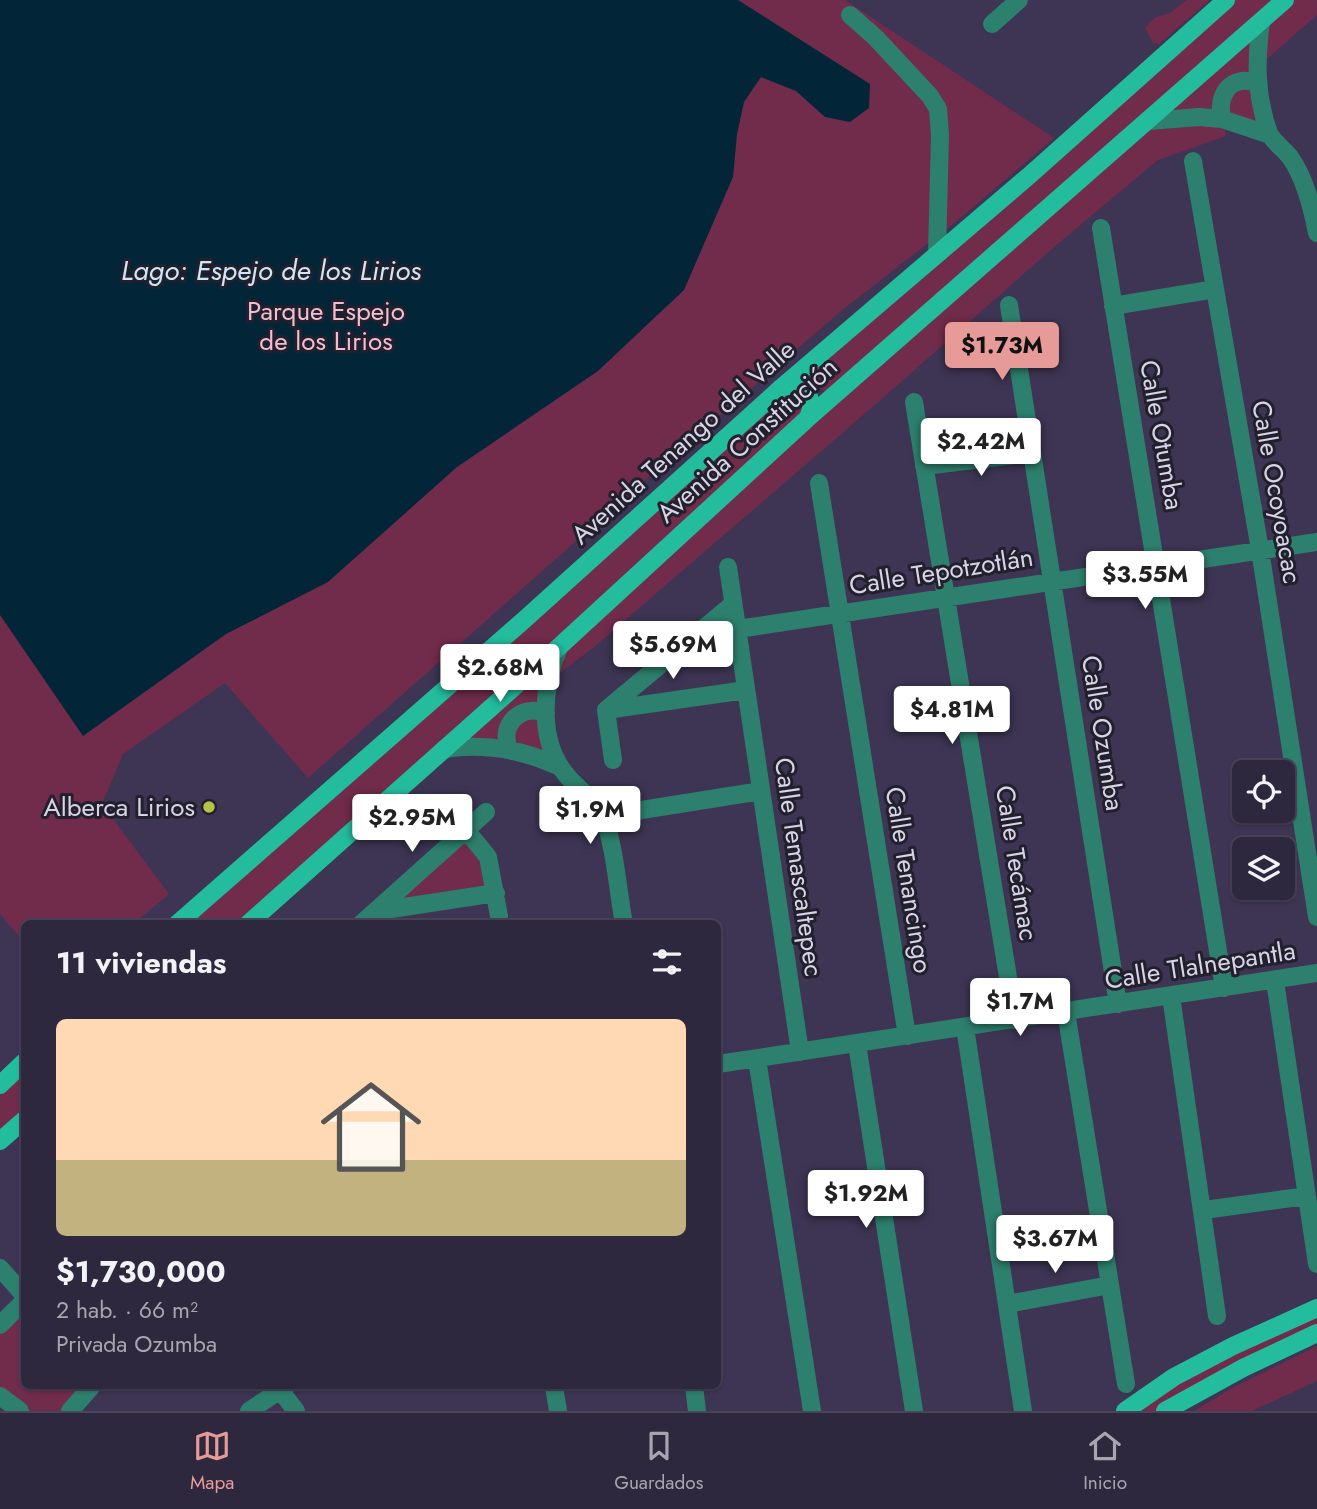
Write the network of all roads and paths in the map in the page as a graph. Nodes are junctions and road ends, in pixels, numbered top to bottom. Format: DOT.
graph roads {
  1 [pos="1019,0"];
  2 [pos="1226,0"];
  3 [pos="1285,0"];
  4 [pos="850,15"];
  5 [pos="1261,21"];
  6 [pos="992,24"];
  7 [pos="1257,83"];
  8 [pos="1222,119"];
  9 [pos="1148,121"];
  10 [pos="1270,135"];
  11 [pos="1193,161"];
  12 [pos="1311,186"];
  13 [pos="1101,228"];
  14 [pos="1317,233"];
  15 [pos="937,254"];
  16 [pos="1215,289"];
  17 [pos="1009,305"];
  18 [pos="1113,306"];
  19 [pos="812,361"];
  20 [pos="782,387"];
  21 [pos="840,391"];
  22 [pos="914,402"];
  23 [pos="808,418"];
  24 [pos="1032,453"];
  25 [pos="924,466"];
  26 [pos="819,483"];
  27 [pos="1317,542"];
  28 [pos="1261,550"];
  29 [pos="1157,565"];
  30 [pos="728,567"];
  31 [pos="1053,581"];
  32 [pos="947,597"];
  33 [pos="733,604"];
  34 [pos="840,613"];
  35 [pos="738,629"];
  36 [pos="559,647"];
  37 [pos="746,690"];
  38 [pos="606,710"];
  39 [pos="545,713"];
  40 [pos="444,749"];
  41 [pos="509,749"];
  42 [pos="613,760"];
  43 [pos="558,766"];
  44 [pos="761,791"];
  45 [pos="486,812"];
  46 [pos="604,816"];
  47 [pos="467,831"];
  48 [pos="496,893"];
  49 [pos="377,911"];
  50 [pos="499,916"];
  51 [pos="1317,916"];
  52 [pos="182,920"];
  53 [pos="252,920"];
  54 [pos="366,920"];
  55 [pos="623,920"];
  56 [pos="1317,973"];
  57 [pos="1275,981"];
  58 [pos="1224,988"];
  59 [pos="1171,996"];
  60 [pos="1118,1004"];
  61 [pos="1066,1012"];
  62 [pos="1015,1020"];
  63 [pos="965,1027"];
  64 [pos="907,1036"];
  65 [pos="857,1044"];
  66 [pos="800,1052"];
  67 [pos="757,1059"];
  68 [pos="721,1064"];
  69 [pos="21,1065"];
  70 [pos="0,1085"];
  71 [pos="21,1123"];
  72 [pos="0,1141"];
  73 [pos="1307,1195"];
  74 [pos="1203,1210"];
  75 [pos="1317,1264"];
  76 [pos="0,1268"];
  77 [pos="1110,1285"];
  78 [pos="21,1292"];
  79 [pos="21,1304"];
  80 [pos="1007,1304"];
  81 [pos="1317,1308"];
  82 [pos="1217,1316"];
  83 [pos="0,1325"];
  84 [pos="1317,1333"];
  85 [pos="1126,1384"];
  86 [pos="89,1389"];
  87 [pos="282,1389"];
  88 [pos="284,1389"];
  89 [pos="554,1389"];
  90 [pos="694,1389"];
  91 [pos="0,1396"];
  92 [pos="20,1411"];
  93 [pos="70,1411"];
  94 [pos="249,1411"];
  95 [pos="296,1411"];
  96 [pos="558,1411"];
  97 [pos="698,1411"];
  98 [pos="812,1411"];
  99 [pos="914,1411"];
  100 [pos="1023,1411"];
  101 [pos="1125,1411"];
  102 [pos="1165,1411"];
  1 -- 6 [label="street"];
  2 -- 15 [label="main road, Avenida Tenango del Valle"];
  3 -- 5 [label="main road, Avenida Constitución"];
  4 -- 15 [label="street"];
  5 -- 7 [label="street"];
  5 -- 9 [label="main road, Avenida Constitución"];
  7 -- 8 [label="street"];
  7 -- 10 [label="street"];
  8 -- 9 [label="street"];
  8 -- 10 [label="street"];
  9 -- 21 [label="main road, Avenida Constitución"];
  10 -- 12 [label="street"];
  11 -- 16 [label="street, Calle Ocoyoacac"];
  12 -- 14 [label="street"];
  13 -- 18 [label="street, Calle Otumba"];
  15 -- 19 [label="main road, Avenida Tenango del Valle"];
  16 -- 18 [label="street"];
  16 -- 28 [label="street, Calle Ocoyoacac"];
  17 -- 24 [label="street, Calle Ozumba"];
  18 -- 29 [label="street, Calle Otumba"];
  19 -- 20 [label="main road, Avenida Tenango del Valle"];
  19 -- 21 [label="main road"];
  20 -- 23 [label="main road"];
  20 -- 52 [label="main road, Avenida Tenango del Valle"];
  21 -- 23 [label="main road, Avenida Constitución"];
  22 -- 25 [label="street, Calle Tecámac"];
  23 -- 36 [label="main road, Avenida Constitución"];
  24 -- 25 [label="street"];
  24 -- 31 [label="street, Calle Ozumba"];
  25 -- 32 [label="street, Calle Tecámac"];
  26 -- 34 [label="street, Calle Tenancingo"];
  27 -- 28 [label="street, Calle Tepotzotlán"];
  28 -- 29 [label="street, Calle Tepotzotlán"];
  28 -- 51 [label="street, Calle Ocoyoacac"];
  29 -- 31 [label="street, Calle Tepotzotlán"];
  29 -- 58 [label="street, Calle Otumba"];
  30 -- 33 [label="street, Calle Temascaltepec"];
  31 -- 32 [label="street, Calle Tepotzotlán"];
  31 -- 60 [label="street, Calle Ozumba"];
  32 -- 34 [label="street, Calle Tepotzotlán"];
  32 -- 62 [label="street, Calle Tecámac"];
  33 -- 35 [label="street, Calle Temascaltepec"];
  33 -- 38 [label="street"];
  34 -- 35 [label="street, Calle Tepotzotlán"];
  34 -- 64 [label="street, Calle Tenancingo"];
  35 -- 37 [label="street, Calle Temascaltepec"];
  36 -- 39 [label="street"];
  36 -- 40 [label="main road, Avenida Constitución"];
  37 -- 38 [label="street"];
  37 -- 44 [label="street, Calle Temascaltepec"];
  38 -- 42 [label="street"];
  39 -- 41 [label="street"];
  39 -- 43 [label="street"];
  40 -- 41 [label="street"];
  40 -- 53 [label="main road, Avenida Constitución"];
  41 -- 43 [label="street"];
  43 -- 46 [label="street"];
  44 -- 46 [label="street"];
  44 -- 66 [label="street, Calle Temascaltepec"];
  45 -- 47 [label="street"];
  46 -- 55 [label="street"];
  47 -- 48 [label="street"];
  47 -- 49 [label="street"];
  48 -- 49 [label="street"];
  48 -- 50 [label="street"];
  49 -- 54 [label="street"];
  56 -- 57 [label="street, Calle Tlalnepantla"];
  57 -- 58 [label="street, Calle Tlalnepantla"];
  57 -- 73 [label="street"];
  58 -- 59 [label="street, Calle Tlalnepantla"];
  59 -- 60 [label="street, Calle Tlalnepantla"];
  59 -- 74 [label="street"];
  60 -- 61 [label="street, Calle Tlalnepantla"];
  61 -- 62 [label="street, Calle Tlalnepantla"];
  61 -- 77 [label="street"];
  62 -- 63 [label="street, Calle Tlalnepantla"];
  63 -- 64 [label="street, Calle Tlalnepantla"];
  63 -- 80 [label="street"];
  64 -- 65 [label="street, Calle Tlalnepantla"];
  65 -- 66 [label="street, Calle Tlalnepantla"];
  65 -- 99 [label="street"];
  66 -- 67 [label="street, Calle Tlalnepantla"];
  67 -- 68 [label="street, Calle Tlalnepantla"];
  67 -- 98 [label="street"];
  69 -- 70 [label="main road"];
  71 -- 72 [label="main road"];
  73 -- 74 [label="street"];
  73 -- 75 [label="street"];
  74 -- 82 [label="street"];
  76 -- 78 [label="street"];
  77 -- 80 [label="street"];
  77 -- 85 [label="street"];
  79 -- 83 [label="street"];
  80 -- 100 [label="street"];
  81 -- 101 [label="main road"];
  84 -- 102 [label="main road"];
  86 -- 93 [label="street"];
  87 -- 94 [label="street"];
  88 -- 95 [label="street"];
  89 -- 96 [label="street"];
  90 -- 97 [label="street"];
  91 -- 92 [label="street"];
}
